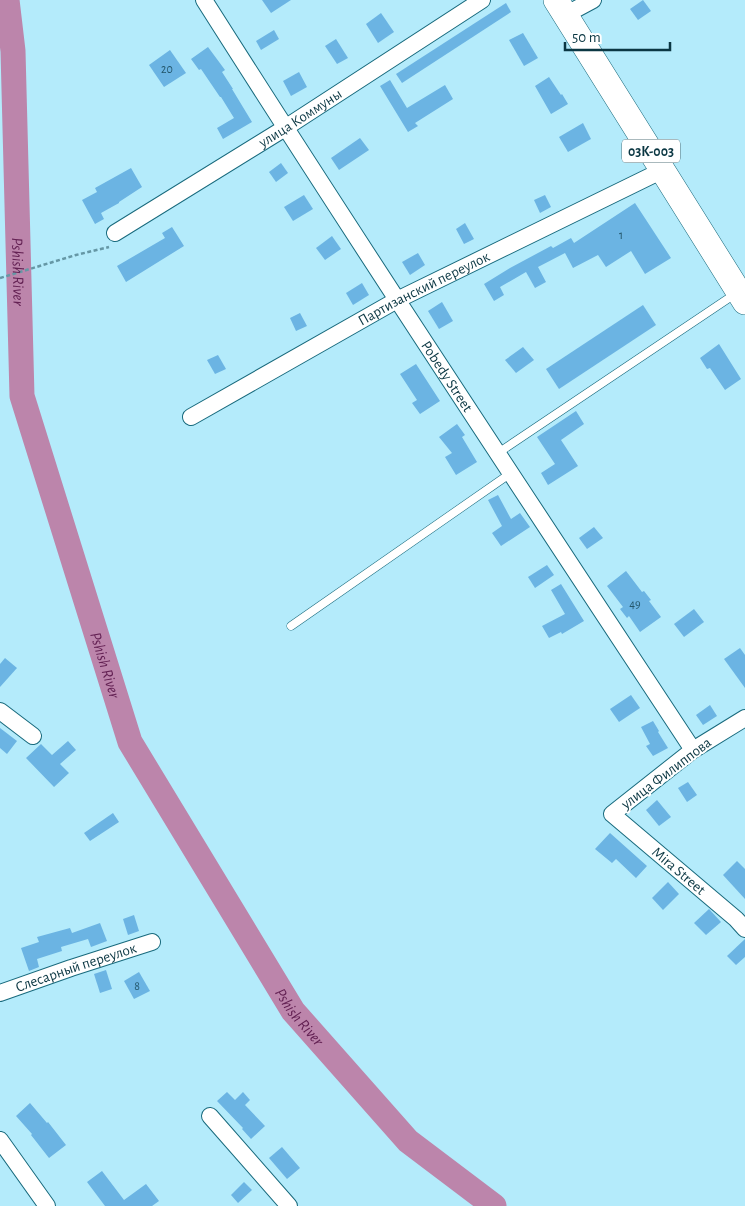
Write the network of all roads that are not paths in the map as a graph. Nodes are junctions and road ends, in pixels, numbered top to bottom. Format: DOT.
graph roads {
  1 [pos="204,0"];
  2 [pos="482,0"];
  3 [pos="593,0"];
  4 [pos="560,7"];
  5 [pos="285,128"];
  6 [pos="663,170"];
  7 [pos="115,233"];
  8 [pos="742,296"];
  9 [pos="397,300"];
  10 [pos="191,417"];
  11 [pos="498,453"];
  12 [pos="511,473"];
  13 [pos="291,626"];
  14 [pos="0,711"];
  15 [pos="745,718"];
  16 [pos="33,736"];
  17 [pos="693,750"];
  18 [pos="612,814"];
  19 [pos="745,929"];
  20 [pos="152,942"];
  21 [pos="0,993"];
  22 [pos="210,1116"];
  23 [pos="0,1140"];
  24 [pos="47,1206"];
  25 [pos="289,1206"];
  1 -- 5 [label="street, Pobedy Street"];
  2 -- 5 [label="street, улица Коммуны"];
  3 -- 4 [label="street"];
  4 -- 6 [label="main road, 03К-003"];
  5 -- 7 [label="street, улица Коммуны"];
  5 -- 9 [label="street, Pobedy Street"];
  6 -- 8 [label="main road, 03К-003"];
  6 -- 9 [label="street, Партизанский переулок"];
  8 -- 11 [label="lane"];
  9 -- 10 [label="street, Партизанский переулок"];
  9 -- 11 [label="street, Pobedy Street"];
  11 -- 12 [label="street, Pobedy Street"];
  12 -- 13 [label="lane"];
  12 -- 17 [label="street, Pobedy Street"];
  14 -- 16 [label="street"];
  15 -- 17 [label="street, улица Филиппова"];
  17 -- 18 [label="street, улица Филиппова"];
  18 -- 19 [label="street, Mira Street"];
  20 -- 21 [label="street, Слесарный переулок"];
  22 -- 25 [label="street"];
  23 -- 24 [label="street"];
}
